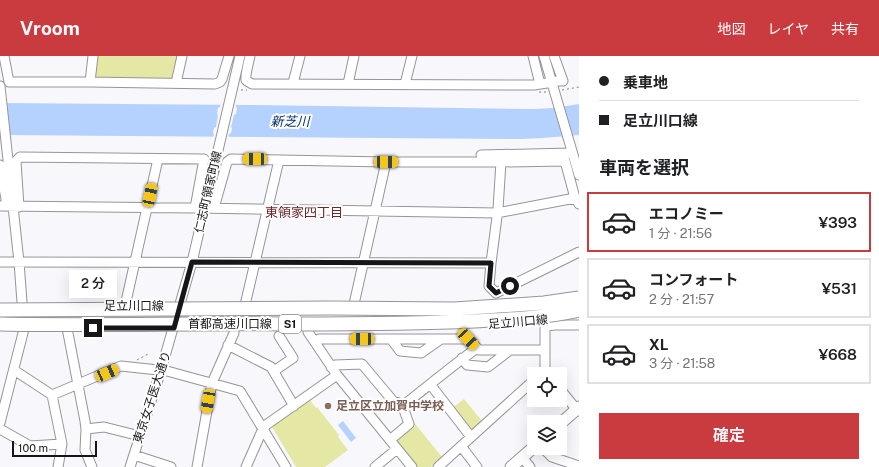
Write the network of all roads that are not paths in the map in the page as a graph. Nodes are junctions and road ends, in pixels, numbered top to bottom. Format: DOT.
graph roads {
  1 [pos="4,56"];
  2 [pos="93,56"];
  3 [pos="182,56"];
  4 [pos="229,56"];
  5 [pos="240,56"];
  6 [pos="250,56"];
  7 [pos="300,56"];
  8 [pos="354,56"];
  9 [pos="412,56"];
  10 [pos="533,56"];
  11 [pos="544,56"];
  12 [pos="554,56"];
  13 [pos="90,82"];
  14 [pos="176,83"];
  15 [pos="294,83"];
  16 [pos="348,84"];
  17 [pos="405,84"];
  18 [pos="558,87"];
  19 [pos="0,89"];
  20 [pos="572,152"];
  21 [pos="481,155"];
  22 [pos="158,159"];
  23 [pos="279,160"];
  24 [pos="386,162"];
  25 [pos="501,162"];
  26 [pos="0,165"];
  27 [pos="579,175"];
  28 [pos="577,201"];
  29 [pos="10,206"];
  30 [pos="147,208"];
  31 [pos="200,208"];
  32 [pos="214,208"];
  33 [pos="267,209"];
  34 [pos="376,211"];
  35 [pos="497,213"];
  36 [pos="579,252"];
  37 [pos="135,261"];
  38 [pos="0,262"];
  39 [pos="19,262"];
  40 [pos="192,262"];
  41 [pos="255,262"];
  42 [pos="363,262"];
  43 [pos="491,263"];
  44 [pos="579,293"];
  45 [pos="579,298"];
  46 [pos="180,305"];
  47 [pos="245,305"];
  48 [pos="125,306"];
  49 [pos="0,307"];
  50 [pos="23,307"];
  51 [pos="81,309"];
  52 [pos="0,310"];
  53 [pos="579,310"];
  54 [pos="350,312"];
  55 [pos="579,314"];
  56 [pos="0,319"];
  57 [pos="0,324"];
  58 [pos="545,324"];
  59 [pos="579,325"];
  60 [pos="234,327"];
  61 [pos="308,327"];
  62 [pos="67,328"];
  63 [pos="174,328"];
  64 [pos="0,329"];
  65 [pos="24,329"];
  66 [pos="279,336"];
  67 [pos="391,339"];
  68 [pos="441,339"];
  69 [pos="315,342"];
  70 [pos="228,345"];
  71 [pos="476,348"];
  72 [pos="510,350"];
  73 [pos="545,350"];
  74 [pos="462,358"];
  75 [pos="331,367"];
  76 [pos="545,367"];
  77 [pos="14,370"];
  78 [pos="161,370"];
  79 [pos="274,371"];
  80 [pos="337,375"];
  81 [pos="212,383"];
  82 [pos="430,384"];
  83 [pos="78,385"];
  84 [pos="527,386"];
  85 [pos="52,395"];
  86 [pos="567,397"];
  87 [pos="404,405"];
  88 [pos="294,406"];
  89 [pos="578,409"];
  90 [pos="567,418"];
  91 [pos="0,422"];
  92 [pos="0,429"];
  93 [pos="263,429"];
  94 [pos="86,430"];
  95 [pos="140,436"];
  96 [pos="471,437"];
  97 [pos="390,440"];
  98 [pos="62,444"];
  99 [pos="461,446"];
  100 [pos="397,449"];
  101 [pos="527,453"];
  102 [pos="134,455"];
  103 [pos="550,455"];
  104 [pos="522,457"];
  105 [pos="379,466"];
  106 [pos="579,466"];
  107 [pos="58,467"];
  108 [pos="92,467"];
  109 [pos="130,467"];
  110 [pos="171,467"];
  111 [pos="197,467"];
  112 [pos="246,467"];
  113 [pos="286,467"];
  114 [pos="412,467"];
  115 [pos="438,467"];
  116 [pos="477,467"];
  117 [pos="511,467"];
  118 [pos="530,467"];
  1 -- 13 [label="street"];
  2 -- 13 [label="street"];
  3 -- 14 [label="street"];
  4 -- 14 [label="street"];
  5 -- 31 [label="street, 仁志町領家町線"];
  6 -- 15 [label="street"];
  7 -- 15 [label="street"];
  8 -- 16 [label="street"];
  9 -- 17 [label="street"];
  10 -- 17 [label="street"];
  11 -- 18 [label="street"];
  12 -- 18 [label="street"];
  13 -- 14 [label="street"];
  15 -- 16 [label="street"];
  16 -- 17 [label="street"];
  18 -- 20 [label="street"];
  19 -- 29 [label="street"];
  20 -- 21 [label="street"];
  20 -- 27 [label="street"];
  22 -- 29 [label="street"];
  22 -- 30 [label="street"];
  22 -- 31 [label="street"];
  23 -- 24 [label="street"];
  23 -- 32 [label="street"];
  23 -- 33 [label="street"];
  24 -- 25 [label="street"];
  24 -- 34 [label="street"];
  25 -- 28 [label="street"];
  25 -- 35 [label="street"];
  26 -- 29 [label="street"];
  28 -- 35 [label="street"];
  29 -- 30 [label="street"];
  29 -- 39 [label="street"];
  30 -- 31 [label="street"];
  30 -- 37 [label="street"];
  31 -- 32 [label="street"];
  31 -- 40 [label="street, 仁志町領家町線"];
  32 -- 33 [label="street"];
  33 -- 34 [label="street"];
  33 -- 41 [label="street"];
  34 -- 35 [label="street"];
  34 -- 42 [label="street"];
  35 -- 43 [label="street"];
  36 -- 43 [label="street"];
  37 -- 39 [label="street"];
  37 -- 40 [label="street"];
  37 -- 48 [label="street"];
  38 -- 39 [label="street"];
  39 -- 50 [label="street"];
  40 -- 41 [label="street"];
  40 -- 46 [label="street, 仁志町領家町線"];
  41 -- 42 [label="street"];
  41 -- 47 [label="street"];
  42 -- 43 [label="street"];
  42 -- 54 [label="street"];
  44 -- 54 [label="main road, 足立川口線"];
  45 -- 51 [label="highway, 首都高速川口線 / S1, bridge"];
  46 -- 47 [label="main road, 足立川口線"];
  46 -- 48 [label="main road, 足立川口線"];
  46 -- 63 [label="street, 仁志町領家町線"];
  47 -- 54 [label="main road, 足立川口線"];
  48 -- 50 [label="main road, 足立川口線"];
  49 -- 50 [label="main road, 足立川口線"];
  50 -- 65 [label="street"];
  51 -- 52 [label="highway, 首都高速川口線 / S1, bridge"];
  51 -- 54 [label="highway, S1, bridge"];
  53 -- 57 [label="highway, 首都高速川口線 / S1, bridge"];
  54 -- 56 [label="highway"];
  55 -- 58 [label="main road, 足立川口線"];
  58 -- 59 [label="street"];
  58 -- 61 [label="main road, 足立川口線"];
  58 -- 73 [label="street"];
  60 -- 61 [label="main road, 足立川口線"];
  60 -- 63 [label="main road, 足立川口線"];
  60 -- 70 [label="street"];
  61 -- 69 [label="street"];
  62 -- 63 [label="main road, 足立川口線"];
  62 -- 65 [label="main road, 足立川口線"];
  62 -- 83 [label="street"];
  63 -- 78 [label="street, 東京女子医大通り"];
  64 -- 65 [label="main road, 足立川口線"];
  65 -- 77 [label="street"];
  66 -- 79 [label="street"];
  67 -- 68 [label="street"];
  67 -- 68 [label="street"];
  67 -- 69 [label="street"];
  68 -- 71 [label="street"];
  69 -- 75 [label="street"];
  70 -- 79 [label="street"];
  70 -- 81 [label="street"];
  71 -- 72 [label="street"];
  71 -- 74 [label="street"];
  72 -- 73 [label="street"];
  72 -- 74 [label="street"];
  73 -- 76 [label="street"];
  74 -- 82 [label="street"];
  75 -- 80 [label="street"];
  75 -- 87 [label="street"];
  77 -- 85 [label="street"];
  77 -- 91 [label="street"];
  78 -- 81 [label="street"];
  78 -- 83 [label="street"];
  78 -- 95 [label="street, 東京女子医大通り"];
  79 -- 88 [label="street"];
  80 -- 88 [label="street"];
  80 -- 97 [label="street"];
  81 -- 93 [label="street"];
  81 -- 111 [label="street"];
  82 -- 87 [label="street"];
  82 -- 96 [label="street"];
  83 -- 85 [label="street"];
  83 -- 94 [label="street"];
  84 -- 96 [label="street"];
  85 -- 98 [label="street"];
  86 -- 89 [label="street"];
  87 -- 97 [label="street"];
  88 -- 93 [label="street"];
  89 -- 90 [label="main road"];
  92 -- 98 [label="street"];
  93 -- 112 [label="street"];
  93 -- 113 [label="street"];
  94 -- 95 [label="street"];
  94 -- 108 [label="street"];
  95 -- 102 [label="street, 東京女子医大通り"];
  96 -- 99 [label="street"];
  97 -- 100 [label="street"];
  98 -- 107 [label="street"];
  99 -- 115 [label="street"];
  99 -- 116 [label="street"];
  100 -- 105 [label="street"];
  100 -- 114 [label="street"];
  101 -- 104 [label="main road"];
  102 -- 109 [label="street, 東京女子医大通り"];
  102 -- 110 [label="street"];
  103 -- 106 [label="street"];
  104 -- 117 [label="main road"];
  104 -- 118 [label="street"];
}
